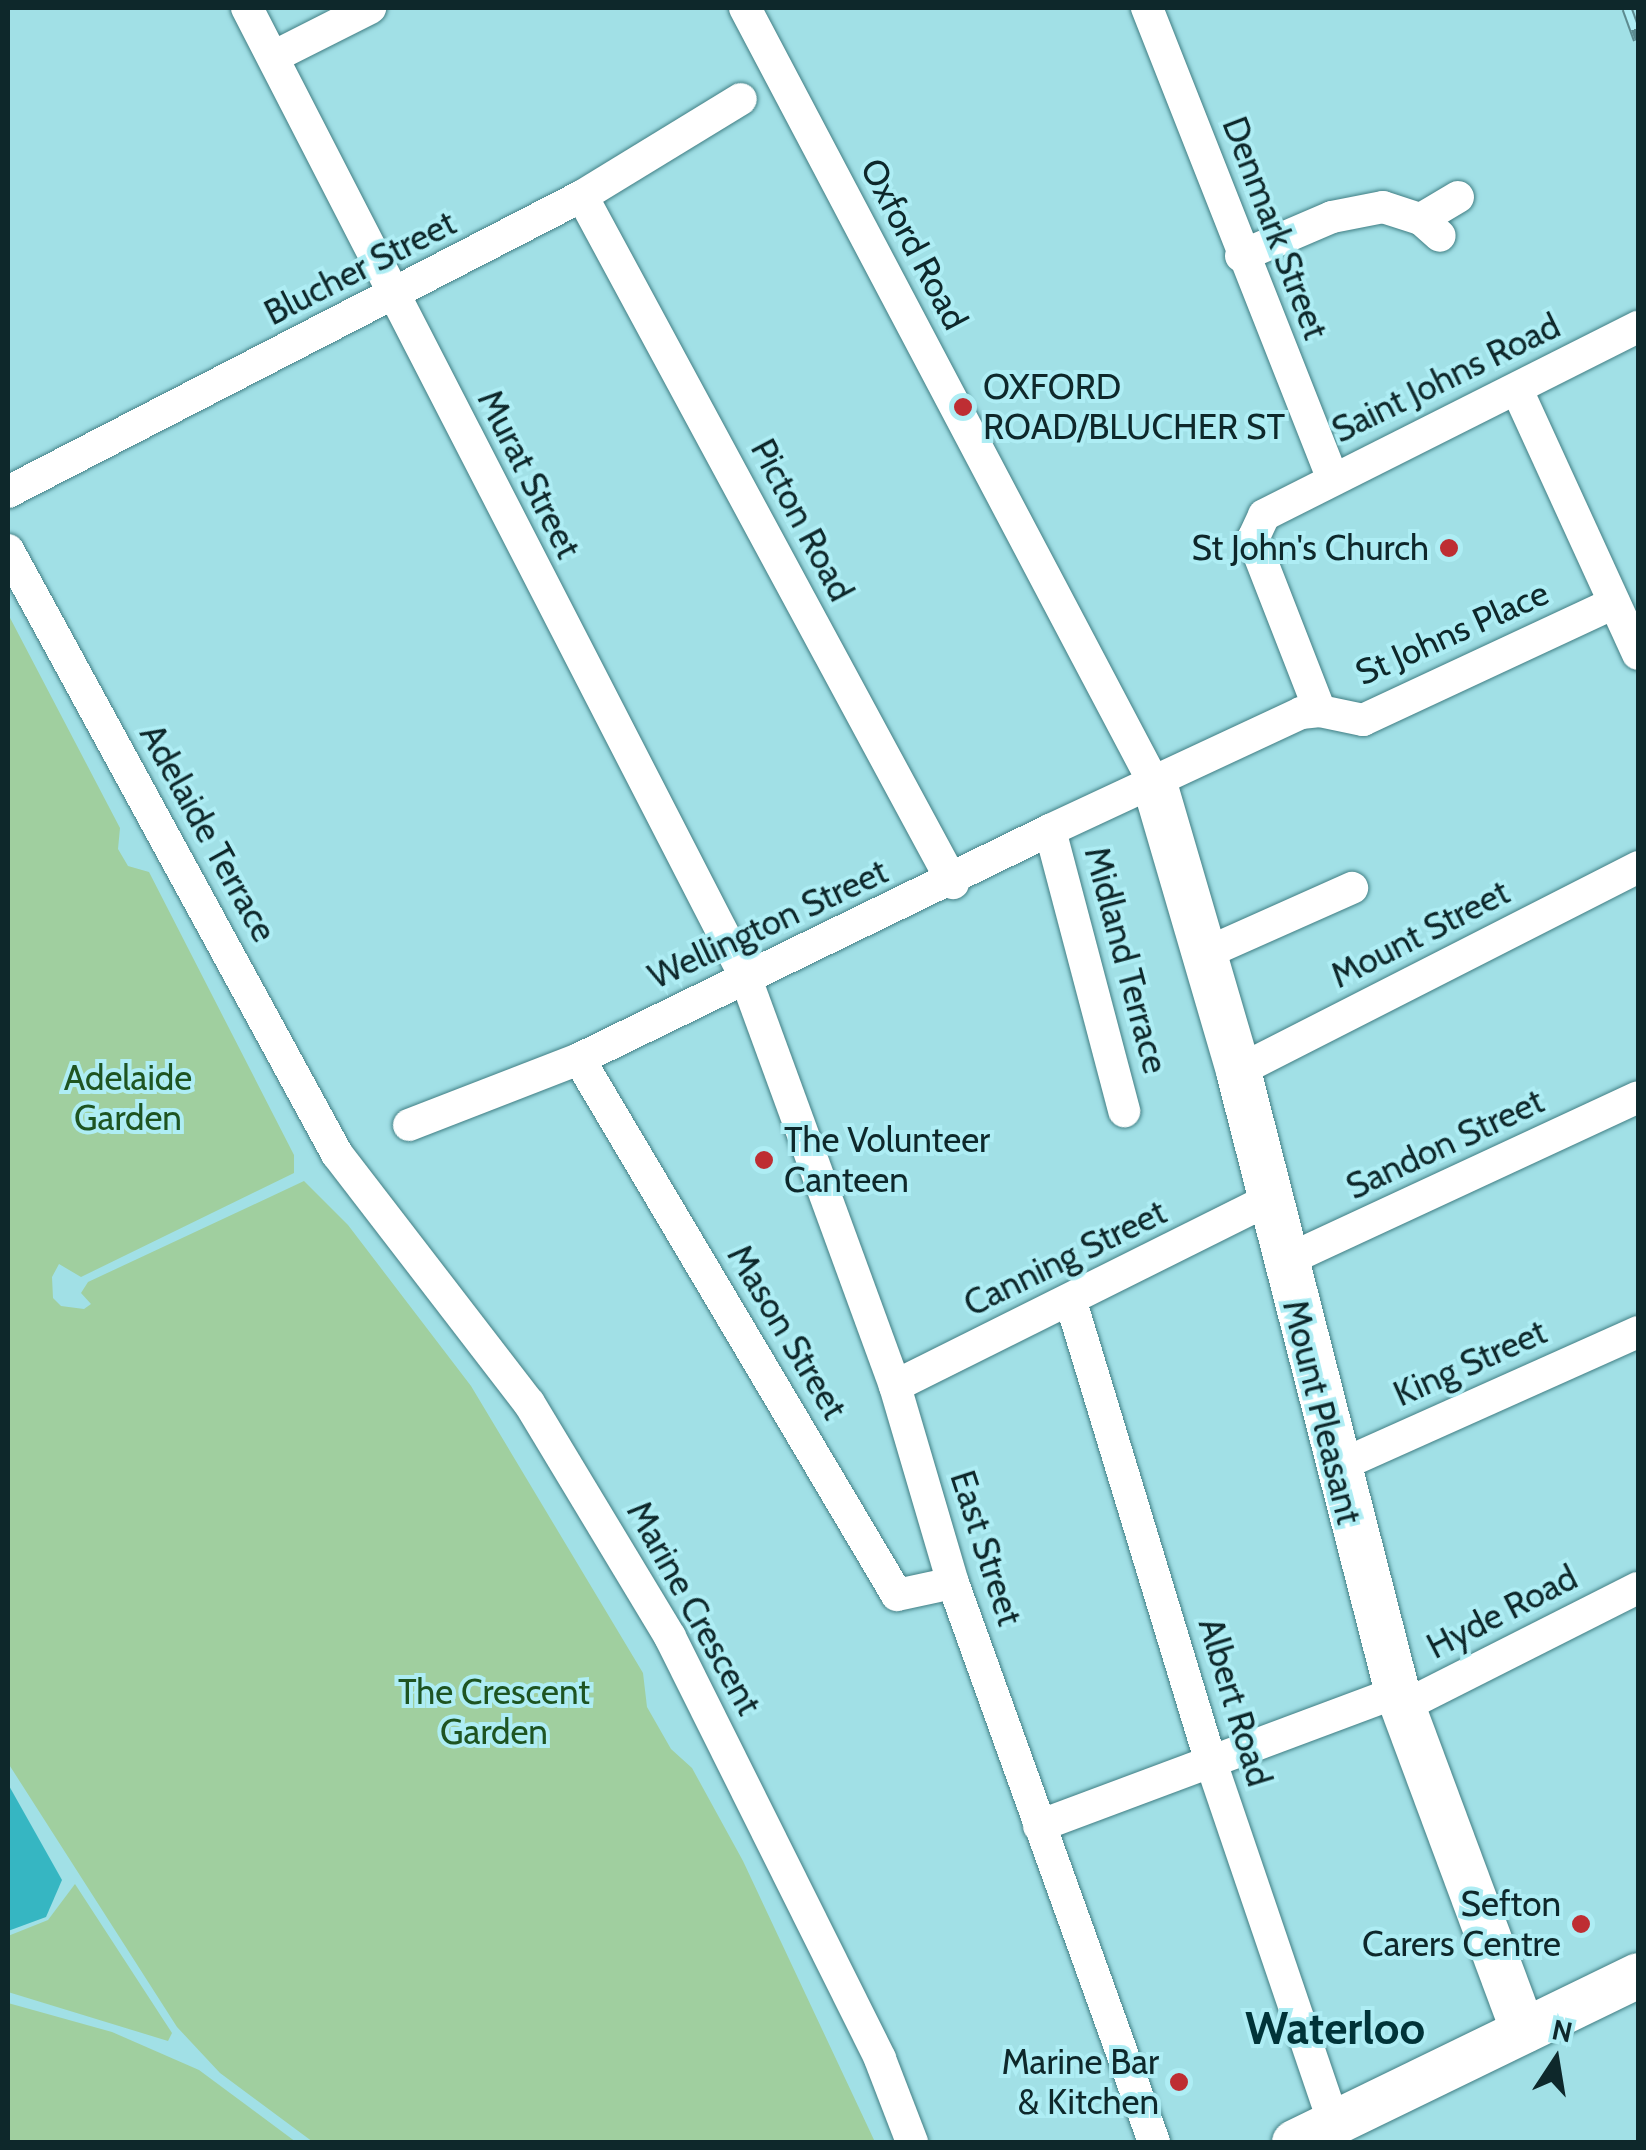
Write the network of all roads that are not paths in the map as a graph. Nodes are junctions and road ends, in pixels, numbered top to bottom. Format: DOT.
graph roads {
  1 [pos="247,8"];
  2 [pos="370,8"];
  3 [pos="745,8"];
  4 [pos="1147,8"];
  5 [pos="274,57"];
  6 [pos="740,98"];
  7 [pos="582,196"];
  8 [pos="1458,197"];
  9 [pos="1242,256"];
  10 [pos="392,297"];
  11 [pos="1638,327"];
  12 [pos="1518,392"];
  13 [pos="1332,477"];
  14 [pos="8,492"];
  15 [pos="8,550"];
  16 [pos="1614,603"];
  17 [pos="1638,654"];
  18 [pos="1320,711"];
  19 [pos="1154,782"];
  20 [pos="1050,830"];
  21 [pos="1638,867"];
  22 [pos="952,882"];
  23 [pos="1352,888"];
  24 [pos="1206,953"];
  25 [pos="745,976"];
  26 [pos="579,1059"];
  27 [pos="1238,1071"];
  28 [pos="1638,1097"];
  29 [pos="1124,1111"];
  30 [pos="408,1125"];
  31 [pos="337,1154"];
  32 [pos="1270,1200"];
  33 [pos="1285,1260"];
  34 [pos="1071,1302"];
  35 [pos="1638,1332"];
  36 [pos="895,1386"];
  37 [pos="1334,1468"];
  38 [pos="953,1584"];
  39 [pos="1638,1588"];
  40 [pos="1399,1700"];
  41 [pos="1212,1765"];
  42 [pos="1039,1826"];
  43 [pos="1638,1976"];
  44 [pos="1523,2030"];
  45 [pos="1314,2133"];
  46 [pos="912,2142"];
  47 [pos="1154,2142"];
  1 -- 5 [label="street, Murat Street"];
  2 -- 5 [label="street"];
  3 -- 19 [label="street, Oxford Road"];
  4 -- 9 [label="street, Denmark Street"];
  5 -- 10 [label="street, Murat Street"];
  6 -- 7 [label="street, Blucher Street"];
  7 -- 10 [label="street, Blucher Street"];
  7 -- 22 [label="street, Picton Road"];
  8 -- 9 [label="street"];
  9 -- 13 [label="street, Denmark Street"];
  10 -- 14 [label="street, Blucher Street"];
  10 -- 25 [label="street, Murat Street"];
  11 -- 12 [label="street, Saint Johns Road"];
  12 -- 13 [label="street, Saint Johns Road"];
  12 -- 16 [label="street"];
  13 -- 18 [label="street, Saint Johns Road"];
  15 -- 31 [label="street, Adelaide Terrace"];
  16 -- 17 [label="street"];
  16 -- 18 [label="street, St Johns Place"];
  18 -- 19 [label="street"];
  19 -- 20 [label="street, Wellington Street"];
  19 -- 24 [label="street, Mount Pleasant"];
  20 -- 22 [label="street, Wellington Street"];
  20 -- 29 [label="street, Midland Terrace"];
  21 -- 27 [label="street, Mount Street"];
  22 -- 25 [label="street, Wellington Street"];
  23 -- 24 [label="street"];
  24 -- 27 [label="street, Mount Pleasant"];
  25 -- 26 [label="street, Wellington Street"];
  25 -- 36 [label="street, East Street"];
  26 -- 30 [label="street, Wellington Street"];
  26 -- 38 [label="street, Mason Street"];
  27 -- 32 [label="street, Mount Pleasant"];
  28 -- 33 [label="street, Sandon Street"];
  31 -- 46 [label="street, Marine Crescent"];
  32 -- 33 [label="street, Mount Pleasant"];
  32 -- 34 [label="street, Canning Street"];
  33 -- 37 [label="street, Mount Pleasant"];
  34 -- 36 [label="street, Canning Street"];
  34 -- 41 [label="street, Albert Road"];
  35 -- 37 [label="street, King Street"];
  36 -- 38 [label="street, East Street"];
  37 -- 40 [label="street, Mount Pleasant"];
  38 -- 42 [label="street, East Street"];
  39 -- 40 [label="street, Hyde Road"];
  40 -- 41 [label="street, Hyde Road"];
  40 -- 44 [label="street, Mount Pleasant"];
  41 -- 42 [label="street, Hyde Road"];
  41 -- 45 [label="street, Albert Road"];
  42 -- 47 [label="street, East Street"];
  43 -- 44 [label="street"];
  44 -- 45 [label="street"];
}
